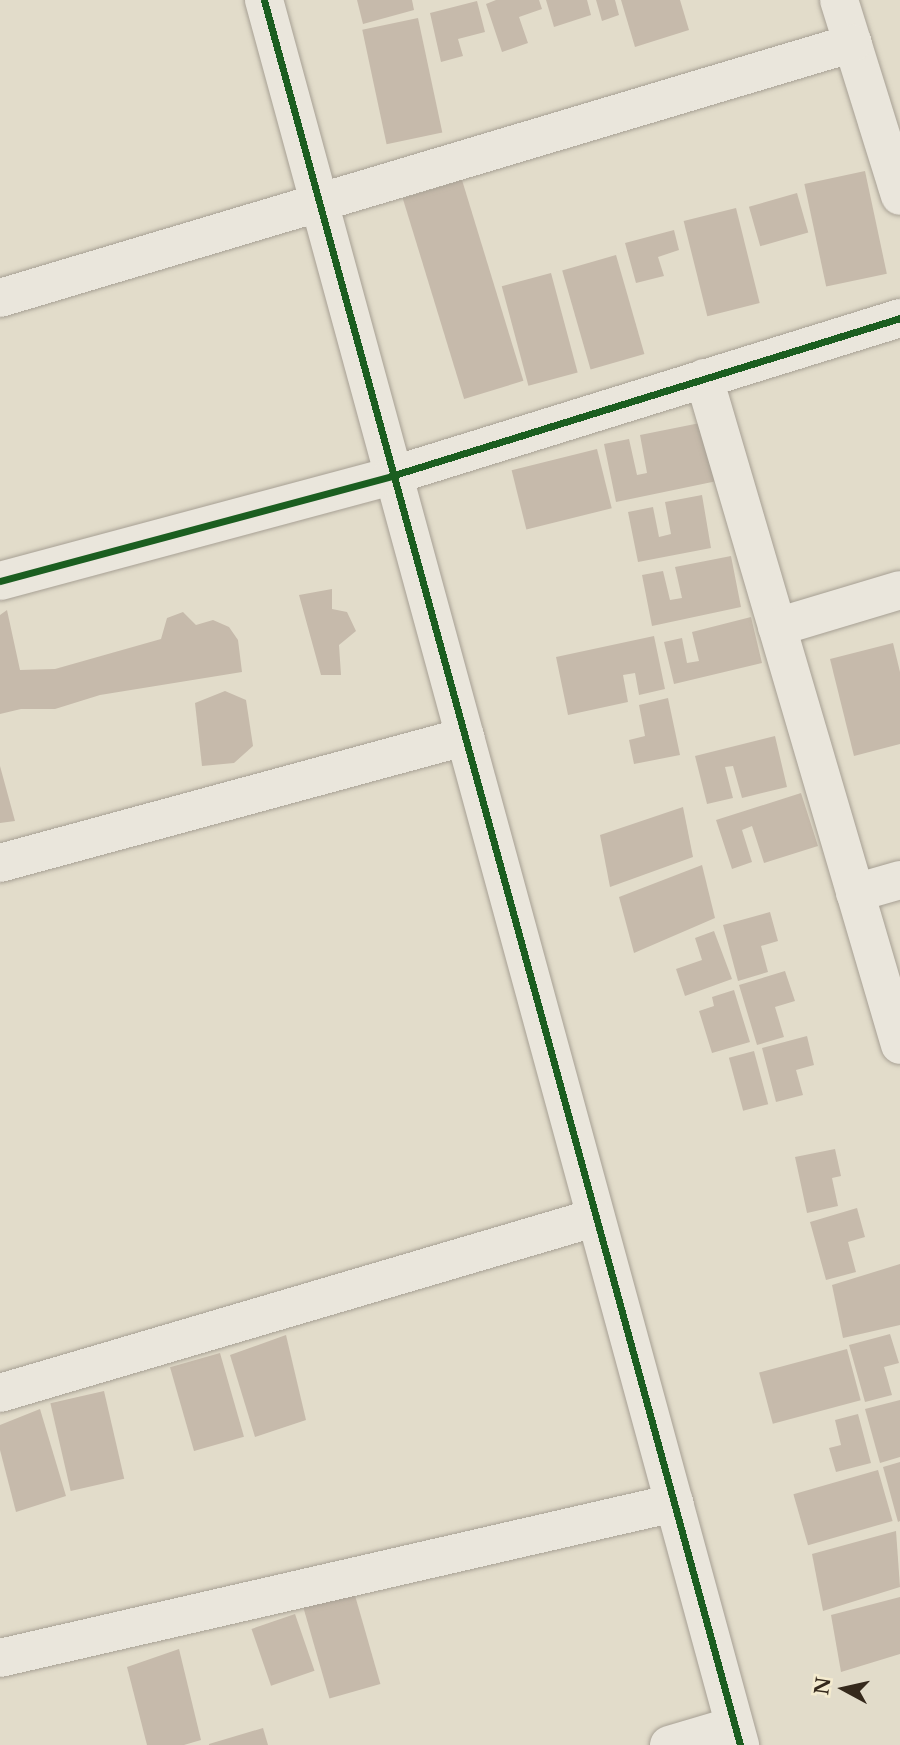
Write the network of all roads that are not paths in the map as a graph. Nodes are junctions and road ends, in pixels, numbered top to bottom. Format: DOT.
graph roads {
  1 [pos="264,0"];
  2 [pos="839,0"];
  3 [pos="853,43"];
  4 [pos="900,197"];
  5 [pos="318,200"];
  6 [pos="0,298"];
  7 [pos="900,318"];
  8 [pos="704,378"];
  9 [pos="391,476"];
  10 [pos="0,582"];
  11 [pos="900,590"];
  12 [pos="777,627"];
  13 [pos="465,737"];
  14 [pos="0,863"];
  15 [pos="900,880"];
  16 [pos="855,893"];
  17 [pos="900,1045"];
  18 [pos="594,1218"];
  19 [pos="0,1393"];
  20 [pos="674,1503"];
  21 [pos="0,1658"];
  22 [pos="737,1735"];
  23 [pos="669,1745"];
  1 -- 5 [label="street"];
  2 -- 3 [label="street"];
  3 -- 4 [label="street"];
  3 -- 5 [label="street"];
  5 -- 6 [label="street"];
  5 -- 9 [label="street"];
  7 -- 8 [label="street"];
  8 -- 9 [label="street"];
  8 -- 12 [label="street"];
  9 -- 10 [label="street"];
  9 -- 13 [label="street"];
  11 -- 12 [label="street"];
  12 -- 16 [label="street"];
  13 -- 14 [label="street"];
  13 -- 18 [label="street"];
  15 -- 16 [label="street"];
  16 -- 17 [label="street"];
  18 -- 19 [label="street"];
  18 -- 20 [label="street"];
  20 -- 21 [label="street"];
  20 -- 22 [label="street"];
  22 -- 23 [label="street"];
}
